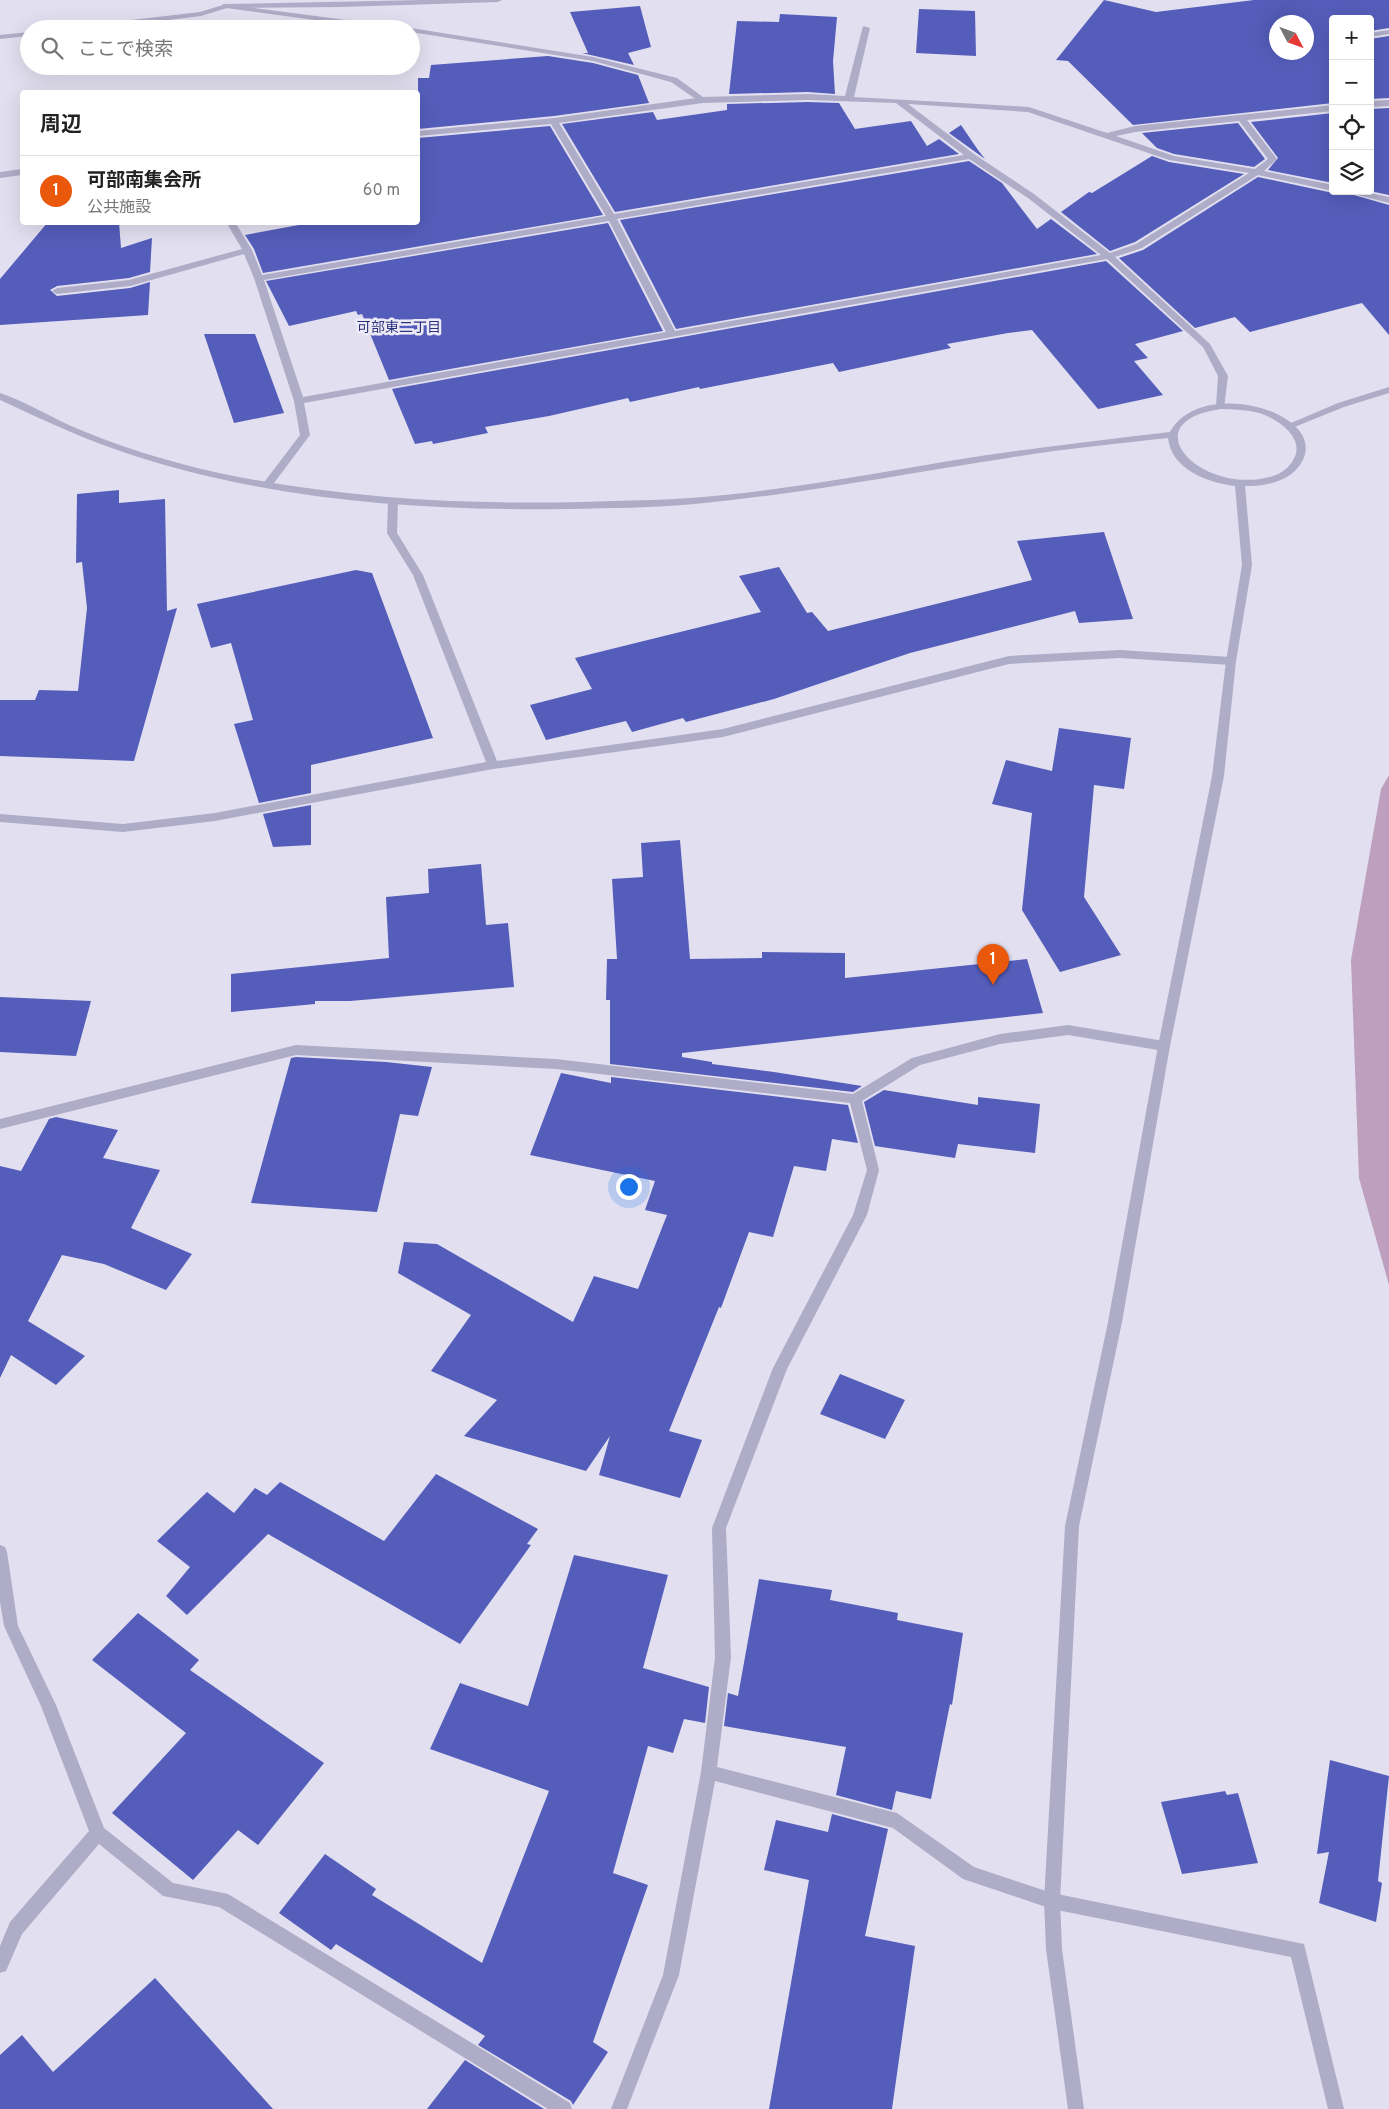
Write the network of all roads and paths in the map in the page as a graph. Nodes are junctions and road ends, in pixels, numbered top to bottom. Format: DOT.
graph roads {
  1 [pos="498,0"];
  2 [pos="226,6"];
  3 [pos="150,20"];
  4 [pos="332,20"];
  5 [pos="866,28"];
  6 [pos="420,31"];
  7 [pos="1389,32"];
  8 [pos="1374,34"];
  9 [pos="20,35"];
  10 [pos="0,37"];
  11 [pos="849,99"];
  12 [pos="703,100"];
  13 [pos="898,101"];
  14 [pos="1389,103"];
  15 [pos="1374,104"];
  16 [pos="1329,108"];
  17 [pos="1241,118"];
  18 [pos="554,120"];
  19 [pos="420,133"];
  20 [pos="1106,136"];
  21 [pos="971,156"];
  22 [pos="20,172"];
  23 [pos="1257,172"];
  24 [pos="0,175"];
  25 [pos="1329,187"];
  26 [pos="1365,195"];
  27 [pos="1389,200"];
  28 [pos="612,218"];
  29 [pos="232,225"];
  30 [pos="247,250"];
  31 [pos="1109,256"];
  32 [pos="259,278"];
  33 [pos="57,291"];
  34 [pos="671,333"];
  35 [pos="1389,390"];
  36 [pos="0,396"];
  37 [pos="299,401"];
  38 [pos="1221,406"];
  39 [pos="1289,426"];
  40 [pos="1174,434"];
  41 [pos="1240,484"];
  42 [pos="266,485"];
  43 [pos="393,502"];
  44 [pos="1231,660"];
  45 [pos="493,765"];
  46 [pos="0,818"];
  47 [pos="1164,1046"];
  48 [pos="855,1099"];
  49 [pos="0,1124"];
  50 [pos="0,1552"];
  51 [pos="709,1772"];
  52 [pos="98,1833"];
  53 [pos="1052,1901"];
  54 [pos="0,1965"];
  55 [pos="564,2109"];
  56 [pos="619,2109"];
  57 [pos="1076,2109"];
  58 [pos="1336,2109"];
  1 -- 2 [label="street"];
  2 -- 3 [label="street"];
  2 -- 4 [label="street"];
  5 -- 11 [label="street"];
  6 -- 12 [label="street"];
  7 -- 8 [label="street"];
  9 -- 10 [label="street"];
  11 -- 12 [label="street"];
  11 -- 13 [label="street"];
  12 -- 18 [label="street"];
  13 -- 20 [label="street"];
  13 -- 21 [label="street"];
  14 -- 15 [label="street"];
  16 -- 17 [label="street"];
  17 -- 20 [label="street"];
  17 -- 23 [label="street"];
  18 -- 19 [label="street"];
  18 -- 28 [label="street"];
  20 -- 23 [label="street"];
  21 -- 28 [label="street"];
  21 -- 31 [label="street"];
  22 -- 24 [label="street"];
  23 -- 25 [label="street"];
  23 -- 31 [label="street"];
  26 -- 27 [label="street"];
  28 -- 32 [label="street"];
  28 -- 34 [label="street"];
  29 -- 30 [label="street"];
  30 -- 32 [label="street"];
  30 -- 33 [label="street"];
  31 -- 34 [label="street"];
  31 -- 38 [label="street"];
  32 -- 37 [label="street"];
  34 -- 37 [label="street"];
  35 -- 39 [label="street"];
  36 -- 42 [label="street"];
  37 -- 42 [label="street"];
  38 -- 39 [label="street"];
  38 -- 40 [label="street"];
  39 -- 41 [label="street"];
  40 -- 41 [label="street"];
  40 -- 43 [label="street"];
  41 -- 44 [label="street"];
  42 -- 43 [label="street"];
  43 -- 45 [label="street"];
  44 -- 45 [label="street"];
  44 -- 47 [label="street"];
  45 -- 46 [label="street"];
  47 -- 48 [label="street"];
  47 -- 53 [label="street"];
  48 -- 49 [label="street"];
  48 -- 51 [label="street"];
  50 -- 52 [label="street"];
  51 -- 53 [label="street"];
  51 -- 56 [label="street"];
  52 -- 54 [label="street"];
  52 -- 55 [label="street"];
  53 -- 57 [label="street"];
  53 -- 58 [label="street"];
}
